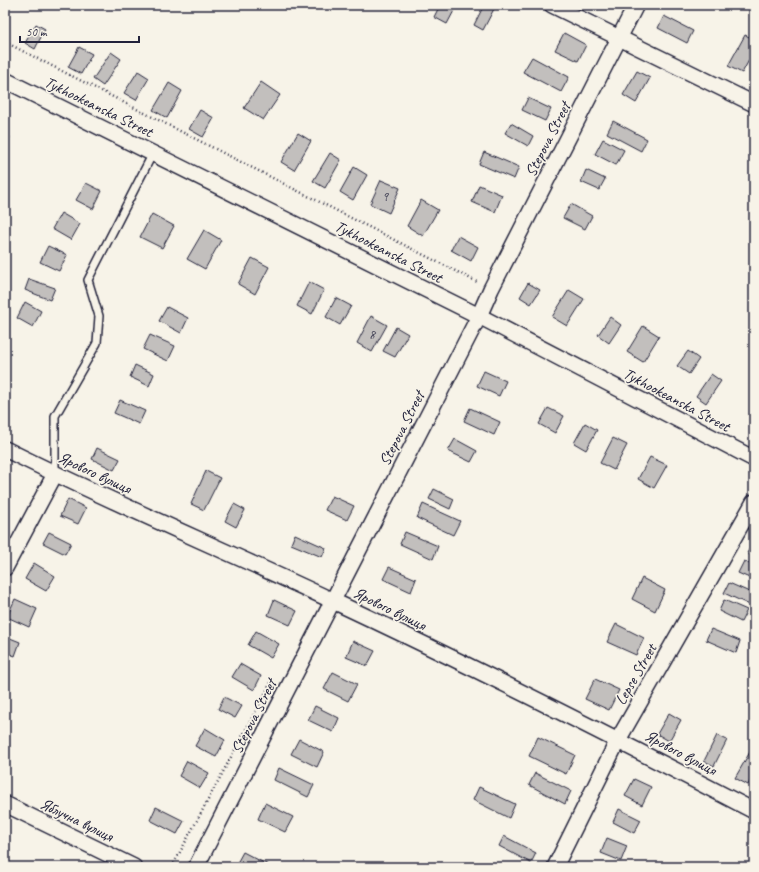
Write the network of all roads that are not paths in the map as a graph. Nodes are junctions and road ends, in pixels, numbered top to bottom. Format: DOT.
graph roads {
  1 [pos="552,5"];
  2 [pos="636,5"];
  3 [pos="619,38"];
  4 [pos="5,80"];
  5 [pos="754,104"];
  6 [pos="153,153"];
  7 [pos="479,316"];
  8 [pos="5,449"];
  9 [pos="754,459"];
  10 [pos="55,474"];
  11 [pos="754,502"];
  12 [pos="5,568"];
  13 [pos="333,600"];
  14 [pos="618,740"];
  15 [pos="5,804"];
  16 [pos="754,811"];
  17 [pos="134,867"];
  18 [pos="196,867"];
  19 [pos="555,867"];
  1 -- 3 [label="street"];
  2 -- 3 [label="street, Stepova Street"];
  3 -- 5 [label="street"];
  3 -- 7 [label="street, Stepova Street"];
  4 -- 6 [label="street, Tykhookeanska Street"];
  6 -- 7 [label="street, Tykhookeanska Street"];
  6 -- 10 [label="lane"];
  7 -- 9 [label="street, Tykhookeanska Street"];
  7 -- 13 [label="street, Stepova Street"];
  8 -- 10 [label="street, Ярового вулиця"];
  10 -- 12 [label="street"];
  10 -- 13 [label="street, Ярового вулиця"];
  11 -- 14 [label="street, Lepse Street"];
  13 -- 14 [label="street, Ярового вулиця"];
  13 -- 18 [label="street, Stepova Street"];
  14 -- 16 [label="street, Ярового вулиця"];
  14 -- 19 [label="street, Lepse Street"];
  15 -- 17 [label="street, Яблучна вулиця"];
}
